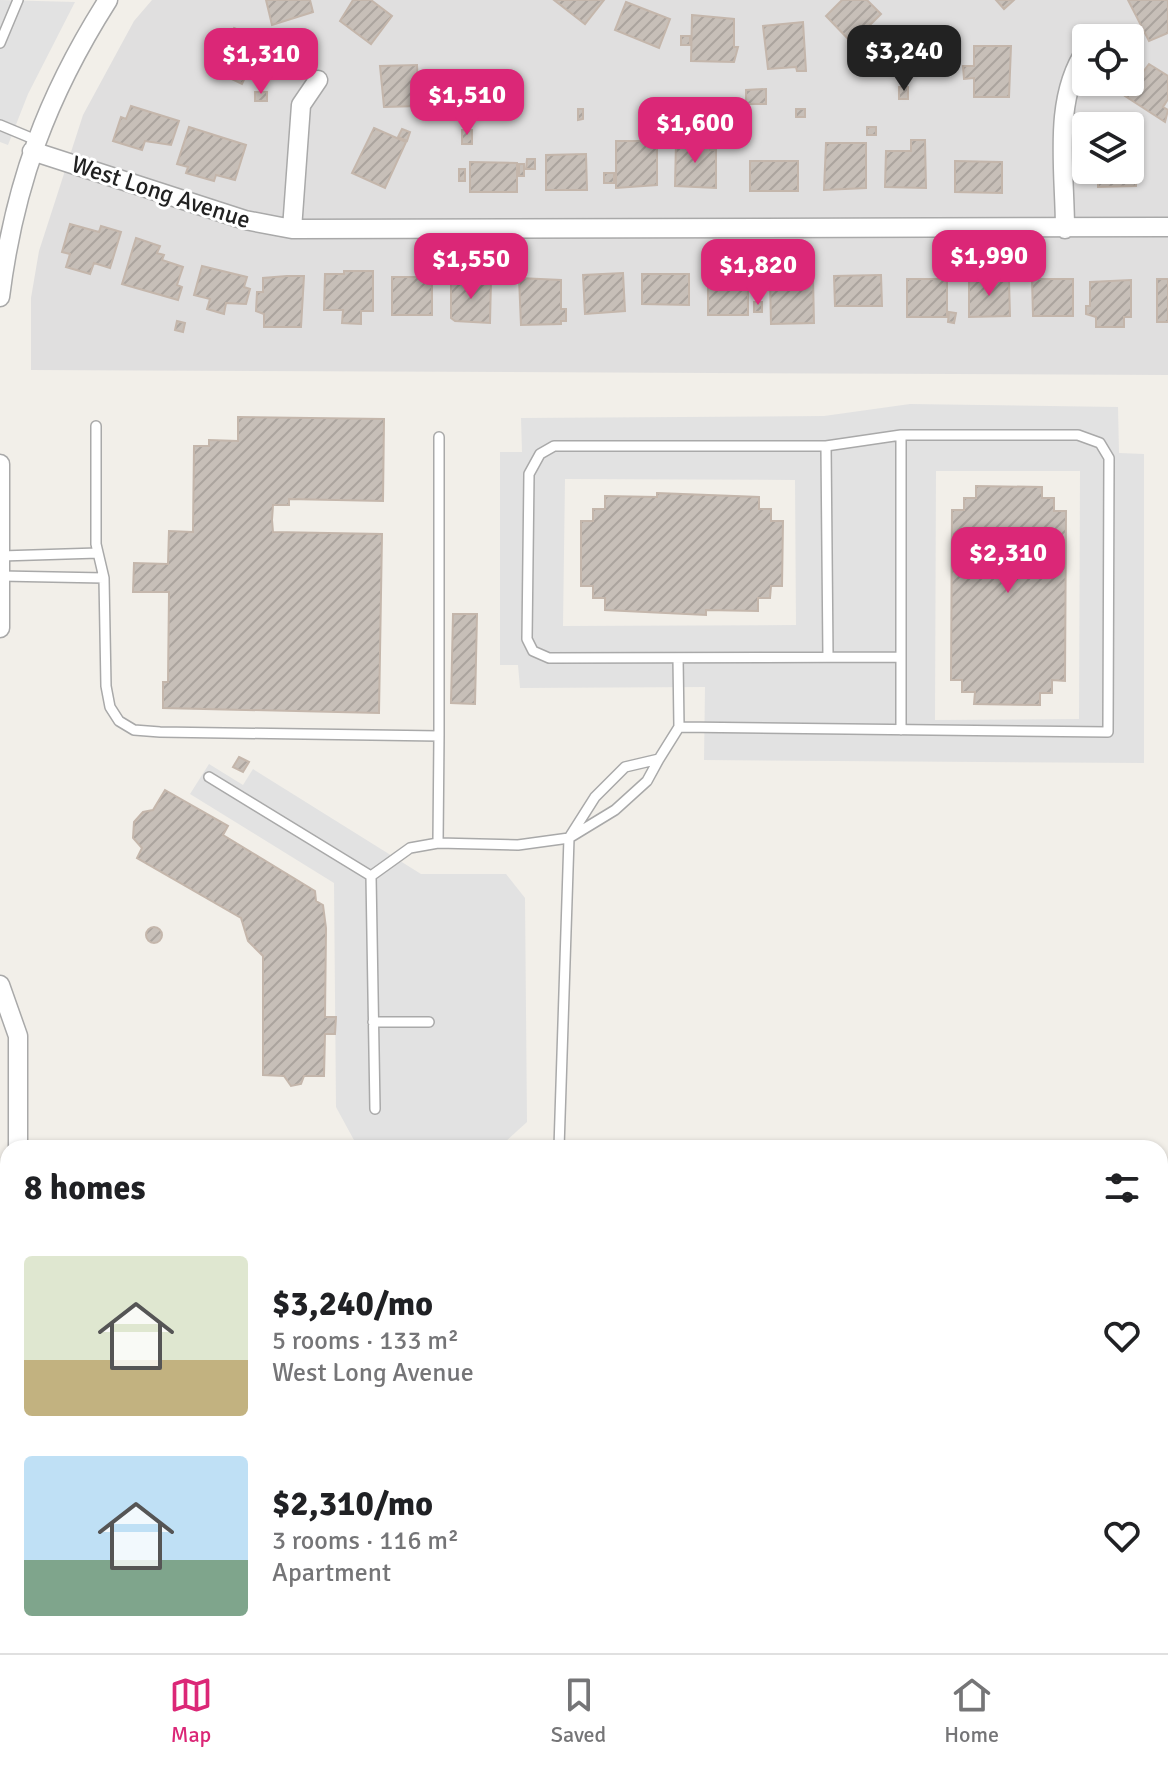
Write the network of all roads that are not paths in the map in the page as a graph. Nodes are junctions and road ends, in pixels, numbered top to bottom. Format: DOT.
graph roads {
  1 [pos="18,0"];
  2 [pos="108,0"];
  3 [pos="0,43"];
  4 [pos="1072,71"];
  5 [pos="318,80"];
  6 [pos="0,125"];
  7 [pos="34,145"];
  8 [pos="1168,227"];
  9 [pos="292,229"];
  10 [pos="1065,229"];
  11 [pos="0,297"];
  12 [pos="96,426"];
  13 [pos="901,435"];
  14 [pos="439,437"];
  15 [pos="826,446"];
  16 [pos="0,464"];
  17 [pos="98,553"];
  18 [pos="1,556"];
  19 [pos="0,576"];
  20 [pos="104,578"];
  21 [pos="0,628"];
  22 [pos="828,657"];
  23 [pos="901,657"];
  24 [pos="678,658"];
  25 [pos="679,727"];
  26 [pos="901,730"];
  27 [pos="439,736"];
  28 [pos="659,759"];
  29 [pos="209,777"];
  30 [pos="569,838"];
  31 [pos="438,843"];
  32 [pos="371,876"];
  33 [pos="0,985"];
  34 [pos="373,1022"];
  35 [pos="429,1022"];
  36 [pos="375,1109"];
  37 [pos="18,1140"];
  38 [pos="559,1140"];
  1 -- 3 [label="lane"];
  2 -- 7 [label="street"];
  4 -- 10 [label="street"];
  5 -- 9 [label="street"];
  6 -- 7 [label="lane"];
  7 -- 9 [label="street, West Long Avenue"];
  7 -- 11 [label="street"];
  8 -- 10 [label="street, West Long Avenue"];
  9 -- 10 [label="street, West Long Avenue"];
  12 -- 17 [label="lane"];
  13 -- 15 [label="lane"];
  13 -- 23 [label="lane"];
  13 -- 26 [label="lane"];
  14 -- 27 [label="lane"];
  15 -- 22 [label="lane"];
  15 -- 24 [label="lane"];
  16 -- 18 [label="street"];
  17 -- 18 [label="lane"];
  17 -- 20 [label="lane"];
  18 -- 19 [label="street"];
  19 -- 20 [label="lane"];
  19 -- 21 [label="street"];
  20 -- 27 [label="lane"];
  22 -- 23 [label="lane"];
  22 -- 24 [label="lane"];
  23 -- 26 [label="lane"];
  24 -- 25 [label="lane"];
  25 -- 26 [label="lane"];
  25 -- 28 [label="lane"];
  27 -- 31 [label="lane"];
  28 -- 30 [label="lane"];
  28 -- 30 [label="lane"];
  29 -- 32 [label="lane"];
  30 -- 31 [label="lane"];
  30 -- 38 [label="lane"];
  31 -- 32 [label="lane"];
  32 -- 34 [label="lane"];
  33 -- 37 [label="street"];
  34 -- 35 [label="lane"];
  34 -- 36 [label="lane"];
}
